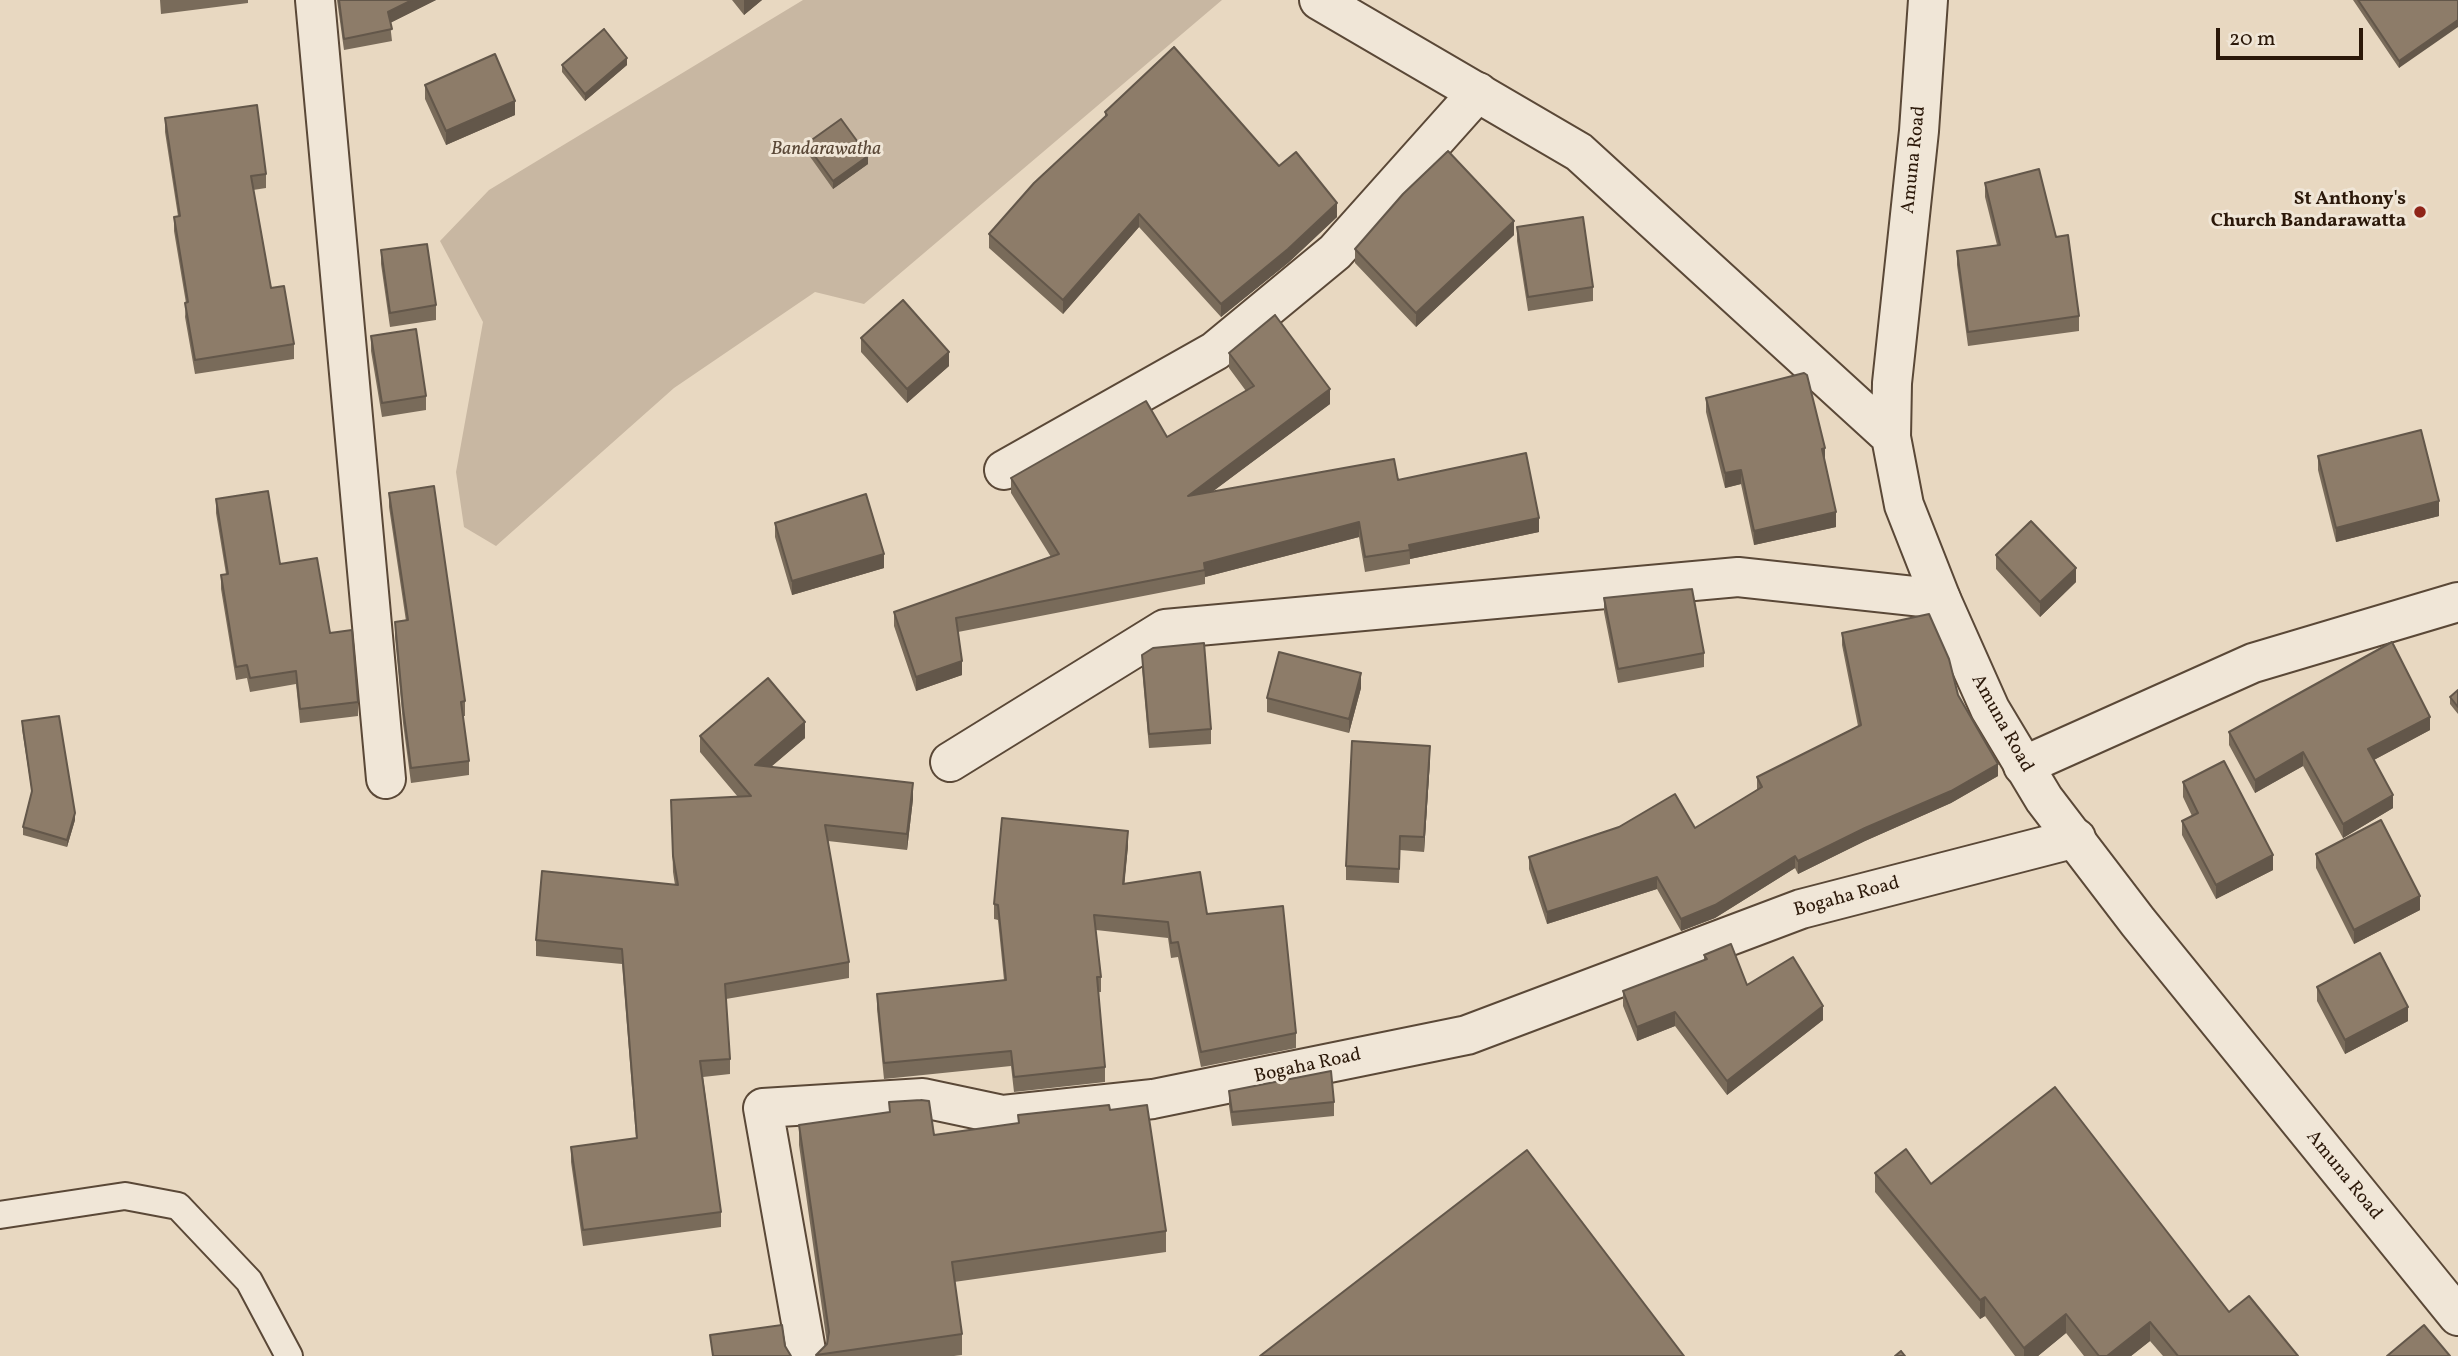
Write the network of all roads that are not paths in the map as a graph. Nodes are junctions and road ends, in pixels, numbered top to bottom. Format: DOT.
graph roads {
  1 [pos="315,0"];
  2 [pos="1319,0"];
  3 [pos="1928,0"];
  4 [pos="1478,92"];
  5 [pos="1891,437"];
  6 [pos="1004,470"];
  7 [pos="1941,599"];
  8 [pos="2458,602"];
  9 [pos="950,762"];
  10 [pos="2023,766"];
  11 [pos="386,779"];
  12 [pos="2076,838"];
  13 [pos="0,1215"];
  14 [pos="2458,1316"];
  15 [pos="289,1356"];
  16 [pos="807,1356"];
  1 -- 11 [label="street"];
  2 -- 4 [label="street"];
  3 -- 5 [label="street, Amuna Road"];
  4 -- 5 [label="street"];
  4 -- 6 [label="street"];
  5 -- 7 [label="street, Amuna Road"];
  7 -- 9 [label="street"];
  7 -- 10 [label="street, Amuna Road"];
  8 -- 10 [label="street"];
  10 -- 12 [label="street, Amuna Road"];
  12 -- 14 [label="street, Amuna Road"];
  12 -- 16 [label="street, Bogaha Road"];
  13 -- 15 [label="lane"];
}
